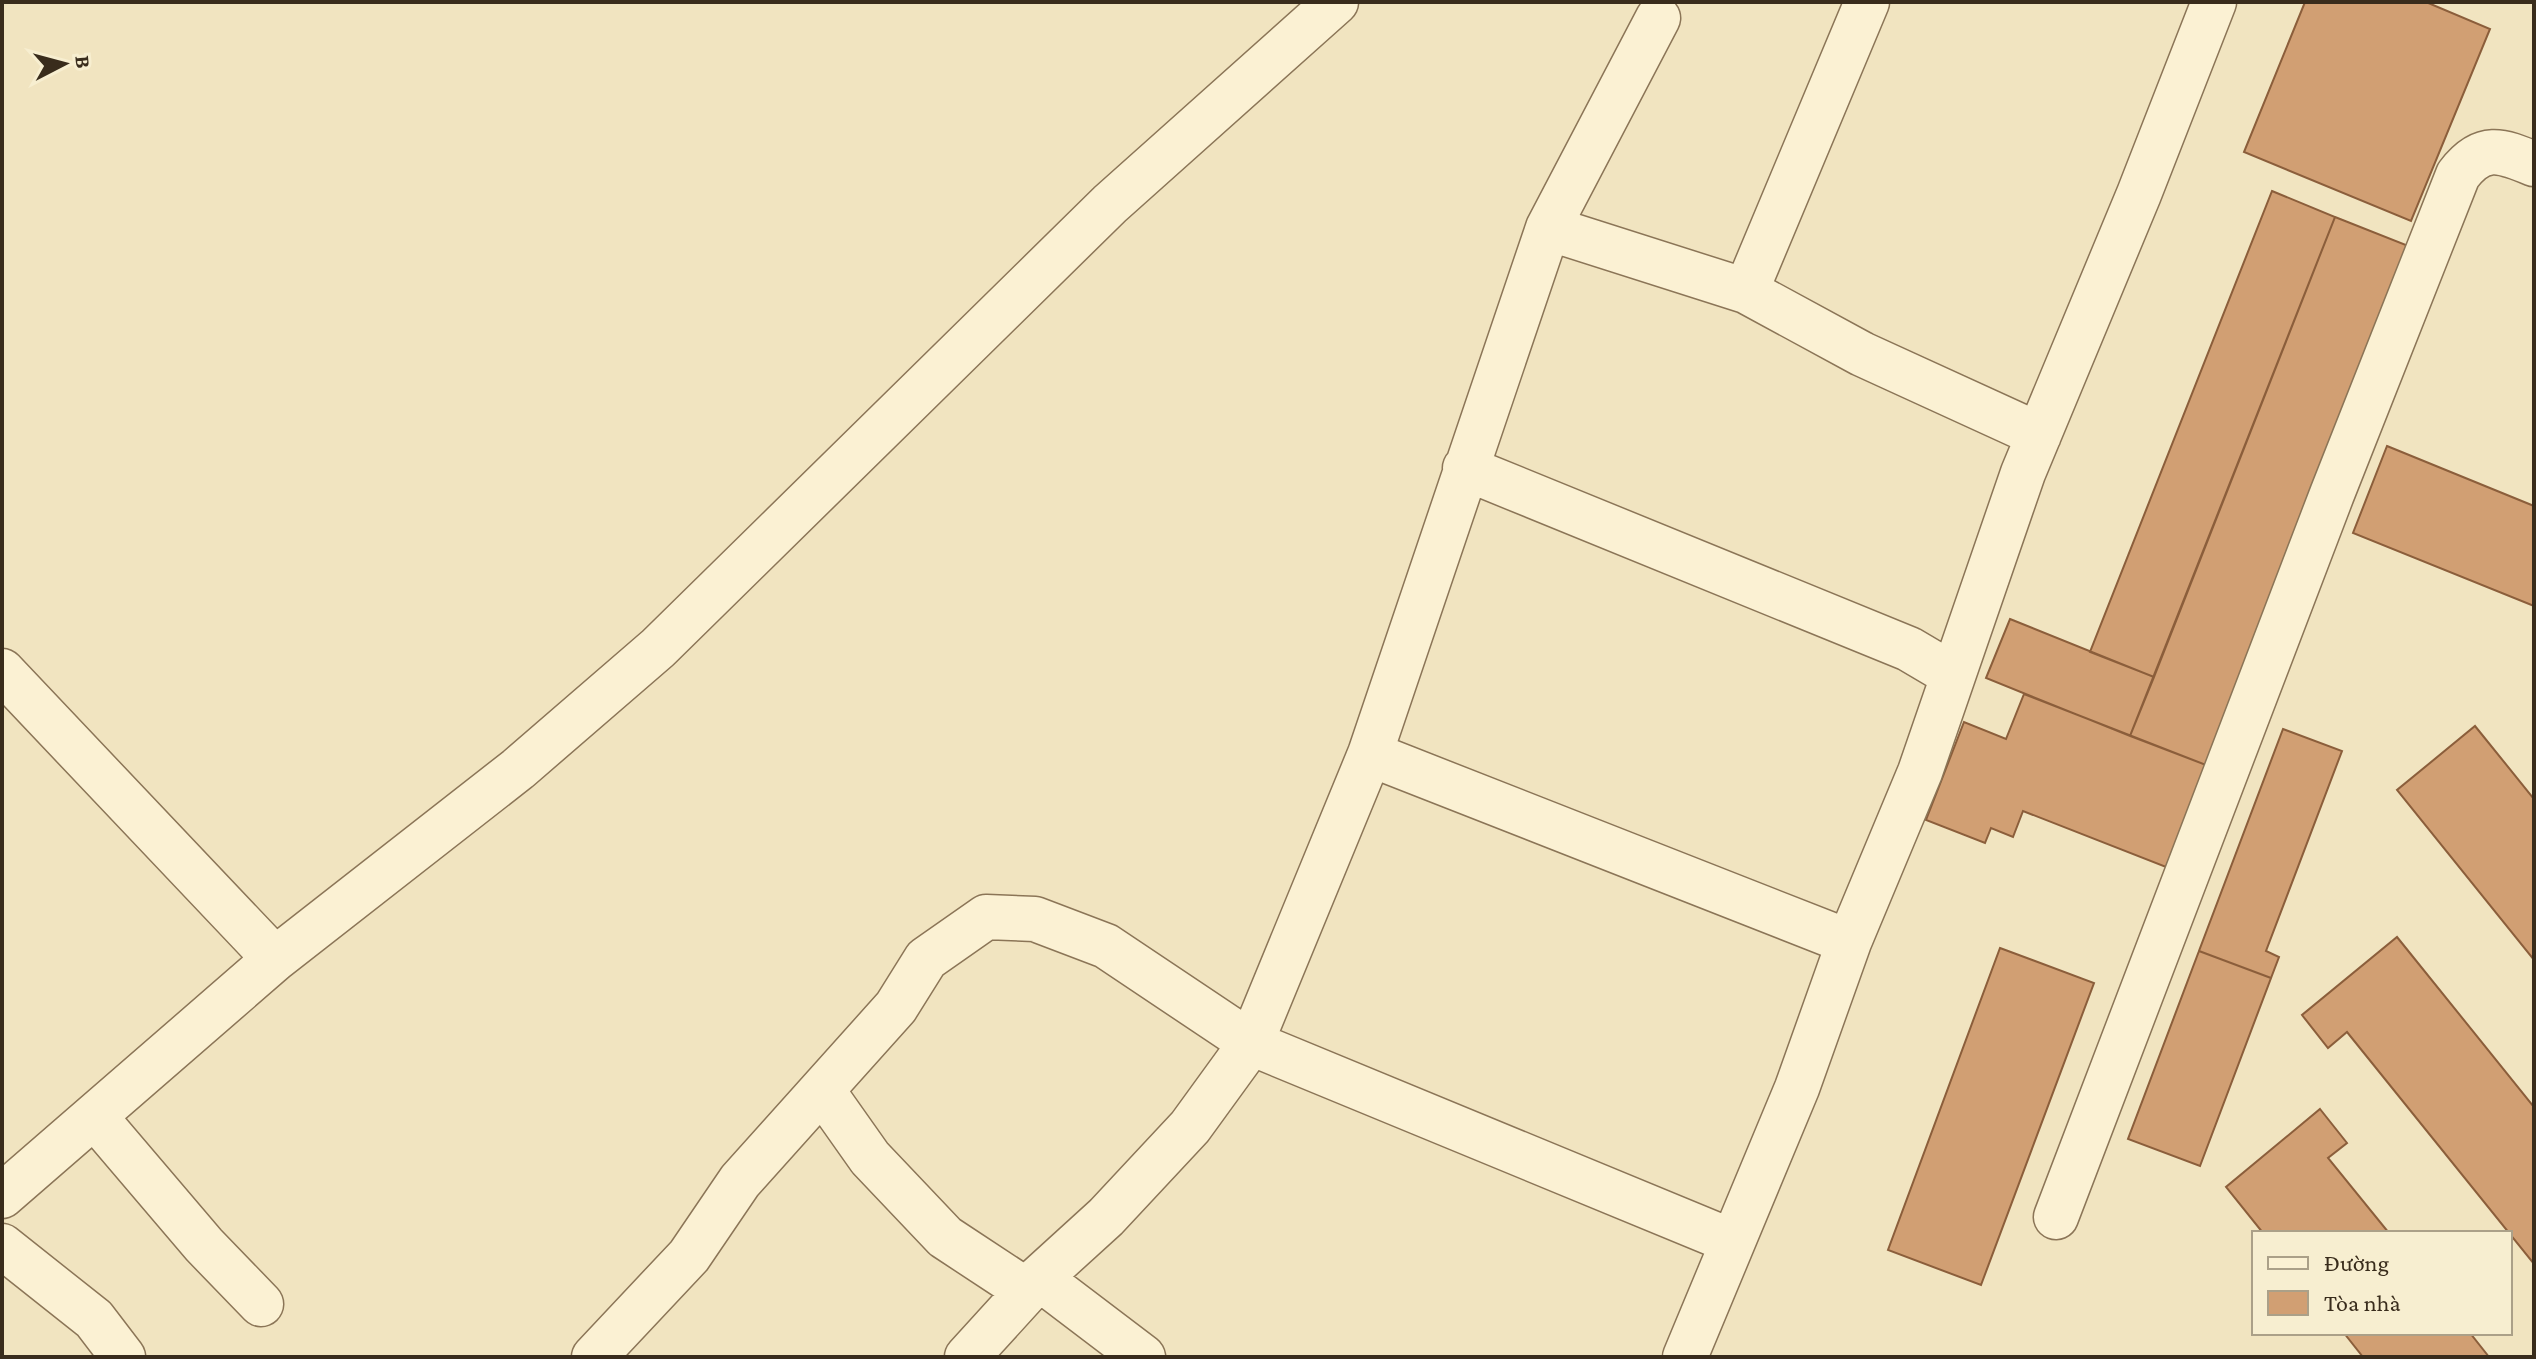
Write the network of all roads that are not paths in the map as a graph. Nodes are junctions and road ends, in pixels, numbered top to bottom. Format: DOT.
graph roads {
  1 [pos="1336,2"];
  2 [pos="1867,2"];
  3 [pos="2214,2"];
  4 [pos="1658,18"];
  5 [pos="2534,164"];
  6 [pos="1548,228"];
  7 [pos="1746,291"];
  8 [pos="2039,435"];
  9 [pos="1465,468"];
  10 [pos="2,671"];
  11 [pos="1953,675"];
  12 [pos="1370,754"];
  13 [pos="1849,942"];
  14 [pos="275,959"];
  15 [pos="1251,1043"];
  16 [pos="822,1090"];
  17 [pos="95,1117"];
  18 [pos="2,1196"];
  19 [pos="2056,1217"];
  20 [pos="1731,1241"];
  21 [pos="2,1246"];
  22 [pos="1033,1284"];
  23 [pos="261,1304"];
  24 [pos="123,1357"];
  25 [pos="594,1357"];
  26 [pos="967,1357"];
  27 [pos="1143,1357"];
  28 [pos="1685,1357"];
  1 -- 14 [label="street"];
  2 -- 7 [label="street"];
  3 -- 8 [label="street"];
  4 -- 6 [label="street"];
  5 -- 19 [label="street"];
  6 -- 7 [label="street"];
  6 -- 9 [label="street"];
  7 -- 8 [label="street"];
  8 -- 11 [label="street"];
  9 -- 11 [label="street"];
  9 -- 12 [label="street"];
  10 -- 14 [label="street"];
  11 -- 13 [label="street"];
  12 -- 13 [label="street"];
  12 -- 15 [label="street"];
  13 -- 20 [label="street"];
  14 -- 17 [label="street"];
  15 -- 16 [label="street"];
  15 -- 20 [label="street"];
  15 -- 22 [label="street"];
  16 -- 22 [label="street"];
  16 -- 25 [label="street"];
  17 -- 18 [label="street"];
  17 -- 23 [label="street"];
  20 -- 28 [label="street"];
  21 -- 24 [label="street"];
  22 -- 26 [label="street"];
  22 -- 27 [label="street"];
}
